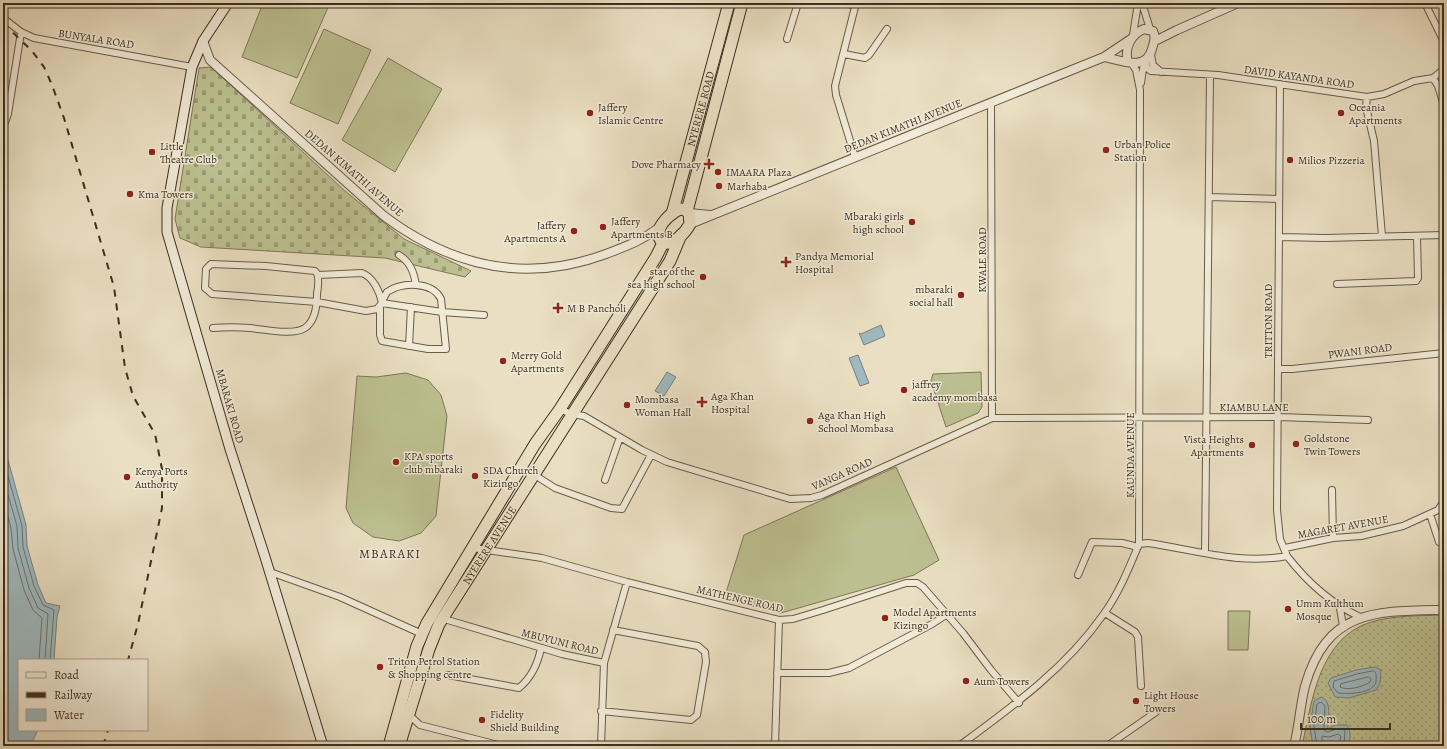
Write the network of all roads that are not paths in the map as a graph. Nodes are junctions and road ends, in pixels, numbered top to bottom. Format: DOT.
graph roads {
  1 [pos="226,3"];
  2 [pos="729,3"];
  3 [pos="742,3"];
  4 [pos="798,3"];
  5 [pos="844,3"];
  6 [pos="1138,3"];
  7 [pos="1142,3"];
  8 [pos="1238,3"];
  9 [pos="1425,3"];
  10 [pos="856,4"];
  11 [pos="3,18"];
  12 [pos="887,29"];
  13 [pos="1152,30"];
  14 [pos="1177,30"];
  15 [pos="21,32"];
  16 [pos="1132,37"];
  17 [pos="787,39"];
  18 [pos="203,42"];
  19 [pos="1155,42"];
  20 [pos="1444,42"];
  21 [pos="844,54"];
  22 [pos="1104,57"];
  23 [pos="1147,59"];
  24 [pos="210,60"];
  25 [pos="1130,63"];
  26 [pos="193,65"];
  27 [pos="1444,69"];
  28 [pos="1210,76"];
  29 [pos="708,78"];
  30 [pos="1433,78"];
  31 [pos="721,82"];
  32 [pos="1280,84"];
  33 [pos="1140,90"];
  34 [pos="704,94"];
  35 [pos="1366,97"];
  36 [pos="717,98"];
  37 [pos="991,102"];
  38 [pos="1444,105"];
  39 [pos="3,128"];
  40 [pos="855,157"];
  41 [pos="1209,197"];
  42 [pos="1280,199"];
  43 [pos="688,212"];
  44 [pos="672,214"];
  45 [pos="711,215"];
  46 [pos="690,224"];
  47 [pos="660,226"];
  48 [pos="681,234"];
  49 [pos="1444,235"];
  50 [pos="1382,236"];
  51 [pos="1418,236"];
  52 [pos="1279,237"];
  53 [pos="642,240"];
  54 [pos="661,242"];
  55 [pos="399,255"];
  56 [pos="318,276"];
  57 [pos="1337,284"];
  58 [pos="416,285"];
  59 [pos="317,302"];
  60 [pos="382,303"];
  61 [pos="410,308"];
  62 [pos="623,310"];
  63 [pos="442,312"];
  64 [pos="484,315"];
  65 [pos="635,316"];
  66 [pos="213,328"];
  67 [pos="409,346"];
  68 [pos="1444,352"];
  69 [pos="1278,369"];
  70 [pos="582,374"];
  71 [pos="593,381"];
  72 [pos="568,396"];
  73 [pos="578,403"];
  74 [pos="560,409"];
  75 [pos="571,414"];
  76 [pos="584,416"];
  77 [pos="1140,417"];
  78 [pos="1207,417"];
  79 [pos="1278,417"];
  80 [pos="992,418"];
  81 [pos="1368,420"];
  82 [pos="620,437"];
  83 [pos="535,444"];
  84 [pos="650,455"];
  85 [pos="533,474"];
  86 [pos="605,480"];
  87 [pos="1332,490"];
  88 [pos="1444,501"];
  89 [pos="1430,514"];
  90 [pos="493,536"];
  91 [pos="1333,538"];
  92 [pos="1438,542"];
  93 [pos="1139,545"];
  94 [pos="473,548"];
  95 [pos="1285,548"];
  96 [pos="485,549"];
  97 [pos="1205,553"];
  98 [pos="1287,556"];
  99 [pos="270,572"];
  100 [pos="1078,576"];
  101 [pos="627,582"];
  102 [pos="1340,608"];
  103 [pos="1444,610"];
  104 [pos="1104,613"];
  105 [pos="946,615"];
  106 [pos="437,616"];
  107 [pos="1360,617"];
  108 [pos="779,620"];
  109 [pos="1342,626"];
  110 [pos="613,630"];
  111 [pos="422,634"];
  112 [pos="417,646"];
  113 [pos="541,648"];
  114 [pos="428,649"];
  115 [pos="604,663"];
  116 [pos="777,673"];
  117 [pos="448,675"];
  118 [pos="1141,686"];
  119 [pos="1019,703"];
  120 [pos="601,711"];
  121 [pos="1156,712"];
  122 [pos="404,713"];
  123 [pos="420,726"];
  124 [pos="399,728"];
  125 [pos="324,746"];
  126 [pos="389,746"];
  127 [pos="399,746"];
  128 [pos="502,746"];
  129 [pos="601,746"];
  130 [pos="775,746"];
  131 [pos="959,746"];
  132 [pos="1107,746"];
  133 [pos="1294,746"];
  1 -- 18 [label="main road, MBARAKI ROAD"];
  2 -- 29 [label="highway, NYERERE ROAD"];
  3 -- 31 [label="highway, NYERERE ROAD"];
  4 -- 17 [label="street"];
  5 -- 10 [label="street"];
  6 -- 16 [label="street"];
  7 -- 13 [label="street"];
  8 -- 14 [label="street"];
  9 -- 20 [label="street"];
  10 -- 21 [label="street"];
  11 -- 15 [label="street, BUNYALA ROAD"];
  12 -- 21 [label="street"];
  13 -- 14 [label="street"];
  13 -- 16 [label="street"];
  13 -- 19 [label="street"];
  14 -- 19 [label="street"];
  15 -- 26 [label="street, BUNYALA ROAD"];
  15 -- 39 [label="street"];
  16 -- 22 [label="street, DEDAN KIMATHI AVENUE"];
  16 -- 25 [label="street"];
  18 -- 24 [label="street, DEDAN KIMATHI AVENUE"];
  18 -- 26 [label="main road, MBARAKI ROAD"];
  19 -- 23 [label="street"];
  21 -- 40 [label="street"];
  22 -- 25 [label="street"];
  22 -- 37 [label="street, DEDAN KIMATHI AVENUE"];
  23 -- 25 [label="street"];
  23 -- 28 [label="street, DAVID KAYANDA ROAD"];
  23 -- 33 [label="street"];
  24 -- 26 [label="street"];
  24 -- 53 [label="street, DEDAN KIMATHI AVENUE"];
  25 -- 33 [label="street"];
  26 -- 99 [label="main road, MBARAKI ROAD"];
  27 -- 30 [label="street, DAVID KAYANDA ROAD"];
  28 -- 32 [label="street, DAVID KAYANDA ROAD"];
  28 -- 41 [label="street"];
  29 -- 31 [label="highway"];
  29 -- 34 [label="highway, NYERERE ROAD"];
  30 -- 35 [label="street, DAVID KAYANDA ROAD"];
  30 -- 38 [label="street"];
  31 -- 36 [label="highway, NYERERE ROAD"];
  32 -- 35 [label="street, DAVID KAYANDA ROAD"];
  32 -- 42 [label="street, TRITTON ROAD"];
  33 -- 77 [label="street, KAUNDA AVENUE"];
  34 -- 36 [label="highway"];
  34 -- 44 [label="highway, NYERERE ROAD"];
  35 -- 50 [label="street"];
  36 -- 43 [label="highway, NYERERE ROAD"];
  37 -- 40 [label="street, DEDAN KIMATHI AVENUE"];
  37 -- 80 [label="street, KWALE ROAD"];
  40 -- 45 [label="street, DEDAN KIMATHI AVENUE"];
  41 -- 42 [label="street"];
  41 -- 78 [label="street"];
  42 -- 52 [label="street, TRITTON ROAD"];
  43 -- 44 [label="highway"];
  43 -- 45 [label="street, DEDAN KIMATHI AVENUE"];
  43 -- 46 [label="highway, NYERERE ROAD"];
  44 -- 47 [label="highway"];
  45 -- 46 [label="street, DEDAN KIMATHI AVENUE"];
  46 -- 48 [label="highway"];
  47 -- 53 [label="street"];
  47 -- 54 [label="highway"];
  48 -- 54 [label="highway"];
  48 -- 65 [label="highway, NYERERE AVENUE"];
  49 -- 51 [label="street"];
  50 -- 51 [label="street"];
  50 -- 52 [label="street"];
  51 -- 57 [label="street"];
  52 -- 69 [label="street, TRITTON ROAD"];
  53 -- 54 [label="street"];
  54 -- 62 [label="highway, NYERERE AVENUE"];
  55 -- 58 [label="street"];
  56 -- 59 [label="street"];
  56 -- 59 [label="street"];
  56 -- 60 [label="street"];
  58 -- 60 [label="street"];
  58 -- 63 [label="street"];
  59 -- 60 [label="street"];
  59 -- 66 [label="street"];
  60 -- 61 [label="street"];
  60 -- 67 [label="street"];
  61 -- 63 [label="street"];
  61 -- 67 [label="street"];
  62 -- 65 [label="highway"];
  62 -- 70 [label="highway, NYERERE AVENUE"];
  63 -- 64 [label="street"];
  63 -- 67 [label="street"];
  65 -- 71 [label="highway, NYERERE AVENUE"];
  68 -- 69 [label="street, PWANI ROAD"];
  69 -- 79 [label="street, TRITTON ROAD"];
  70 -- 71 [label="highway"];
  70 -- 72 [label="highway, NYERERE AVENUE"];
  71 -- 73 [label="highway, NYERERE AVENUE"];
  72 -- 73 [label="street"];
  72 -- 74 [label="highway, NYERERE AVENUE"];
  73 -- 75 [label="highway, NYERERE AVENUE"];
  73 -- 76 [label="street"];
  74 -- 75 [label="street, VANGA ROAD"];
  74 -- 83 [label="highway, NYERERE AVENUE"];
  75 -- 76 [label="street, VANGA ROAD"];
  75 -- 85 [label="highway, NYERERE AVENUE"];
  76 -- 82 [label="street, VANGA ROAD"];
  77 -- 78 [label="street, KIAMBU LANE"];
  77 -- 80 [label="street, VANGA ROAD"];
  77 -- 93 [label="street, KAUNDA AVENUE"];
  78 -- 79 [label="street, KIAMBU LANE"];
  78 -- 97 [label="street"];
  79 -- 81 [label="street, KIAMBU LANE"];
  79 -- 95 [label="street, TRITTON ROAD"];
  80 -- 84 [label="street, VANGA ROAD"];
  82 -- 84 [label="street, VANGA ROAD"];
  82 -- 86 [label="street"];
  83 -- 90 [label="highway"];
  83 -- 94 [label="highway, NYERERE AVENUE"];
  84 -- 85 [label="street"];
  85 -- 90 [label="highway, NYERERE AVENUE"];
  87 -- 91 [label="street"];
  88 -- 89 [label="street, MAGARET AVENUE"];
  89 -- 91 [label="street, MAGARET AVENUE"];
  89 -- 92 [label="street"];
  90 -- 96 [label="highway, NYERERE AVENUE"];
  91 -- 95 [label="street, MAGARET AVENUE"];
  93 -- 97 [label="street"];
  93 -- 100 [label="street"];
  93 -- 104 [label="street, KAUNDA AVENUE"];
  94 -- 96 [label="street, MATHENGE ROAD"];
  94 -- 106 [label="highway, NYERERE AVENUE"];
  95 -- 98 [label="street, TRITTON ROAD"];
  96 -- 101 [label="street, MATHENGE ROAD"];
  96 -- 106 [label="highway, NYERERE AVENUE"];
  97 -- 98 [label="street"];
  98 -- 102 [label="street"];
  99 -- 111 [label="street"];
  99 -- 125 [label="main road, MBARAKI ROAD"];
  101 -- 108 [label="street, MATHENGE ROAD"];
  101 -- 110 [label="street"];
  102 -- 107 [label="street"];
  102 -- 109 [label="street"];
  103 -- 107 [label="street"];
  104 -- 118 [label="street"];
  104 -- 119 [label="street, KAUNDA AVENUE"];
  105 -- 108 [label="street, MATHENGE ROAD"];
  105 -- 116 [label="street"];
  105 -- 119 [label="street, MATHENGE ROAD"];
  106 -- 111 [label="highway, NYERERE AVENUE"];
  106 -- 113 [label="street, MBUYUNI ROAD"];
  106 -- 114 [label="highway, NYERERE AVENUE"];
  107 -- 109 [label="street"];
  108 -- 116 [label="street"];
  109 -- 133 [label="street"];
  110 -- 115 [label="street"];
  110 -- 120 [label="street"];
  111 -- 112 [label="highway, NYERERE AVENUE"];
  112 -- 114 [label="highway"];
  112 -- 122 [label="highway, NYERERE AVENUE"];
  113 -- 115 [label="street, MBUYUNI ROAD"];
  113 -- 117 [label="street"];
  114 -- 122 [label="highway, NYERERE AVENUE"];
  115 -- 120 [label="street, MBUYUNI ROAD"];
  116 -- 130 [label="street"];
  119 -- 131 [label="street, KAUNDA AVENUE"];
  120 -- 129 [label="street, MBUYUNI ROAD"];
  121 -- 132 [label="street"];
  122 -- 123 [label="street"];
  122 -- 124 [label="highway, NYERERE AVENUE"];
  123 -- 124 [label="street"];
  123 -- 128 [label="street"];
  124 -- 126 [label="highway, NYERERE AVENUE"];
  124 -- 127 [label="highway, NYERERE AVENUE"];
}
